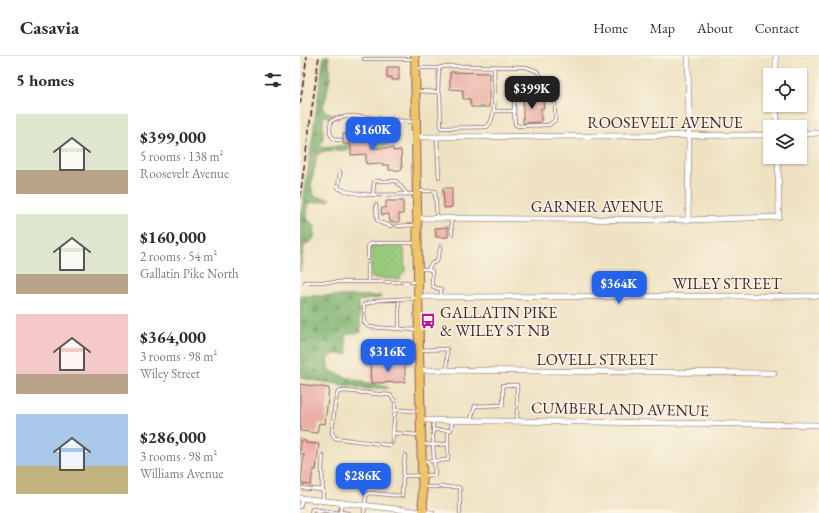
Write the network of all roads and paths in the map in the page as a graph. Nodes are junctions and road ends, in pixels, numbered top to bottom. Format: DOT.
graph roads {
  1 [pos="688,56"];
  2 [pos="776,56"];
  3 [pos="415,57"];
  4 [pos="384,58"];
  5 [pos="364,59"];
  6 [pos="494,67"];
  7 [pos="415,68"];
  8 [pos="439,68"];
  9 [pos="776,68"];
  10 [pos="540,75"];
  11 [pos="415,91"];
  12 [pos="438,92"];
  13 [pos="514,111"];
  14 [pos="494,112"];
  15 [pos="384,118"];
  16 [pos="416,122"];
  17 [pos="360,133"];
  18 [pos="819,133"];
  19 [pos="807,134"];
  20 [pos="763,135"];
  21 [pos="437,136"];
  22 [pos="689,136"];
  23 [pos="416,137"];
  24 [pos="341,140"];
  25 [pos="778,164"];
  26 [pos="340,172"];
  27 [pos="439,177"];
  28 [pos="417,192"];
  29 [pos="373,194"];
  30 [pos="407,194"];
  31 [pos="376,205"];
  32 [pos="437,218"];
  33 [pos="451,218"];
  34 [pos="688,220"];
  35 [pos="418,222"];
  36 [pos="391,226"];
  37 [pos="397,226"];
  38 [pos="452,234"];
  39 [pos="418,243"];
  40 [pos="440,246"];
  41 [pos="368,258"];
  42 [pos="368,265"];
  43 [pos="418,269"];
  44 [pos="428,269"];
  45 [pos="305,282"];
  46 [pos="368,282"];
  47 [pos="418,282"];
  48 [pos="819,296"];
  49 [pos="441,297"];
  50 [pos="418,298"];
  51 [pos="399,299"];
  52 [pos="399,329"];
  53 [pos="419,330"];
  54 [pos="419,351"];
  55 [pos="368,352"];
  56 [pos="420,370"];
  57 [pos="447,371"];
  58 [pos="774,373"];
  59 [pos="395,410"];
  60 [pos="421,412"];
  61 [pos="421,420"];
  62 [pos="433,420"];
  63 [pos="452,421"];
  64 [pos="471,421"];
  65 [pos="517,421"];
  66 [pos="819,425"];
  67 [pos="433,430"];
  68 [pos="448,430"];
  69 [pos="393,433"];
  70 [pos="422,436"];
  71 [pos="422,444"];
  72 [pos="448,444"];
  73 [pos="433,445"];
  74 [pos="441,445"];
  75 [pos="441,449"];
  76 [pos="323,455"];
  77 [pos="405,456"];
  78 [pos="441,457"];
  79 [pos="422,461"];
  80 [pos="434,461"];
  81 [pos="441,461"];
  82 [pos="403,476"];
  83 [pos="422,476"];
  84 [pos="423,487"];
  85 [pos="300,488"];
  86 [pos="324,490"];
  87 [pos="301,498"];
  88 [pos="323,501"];
  89 [pos="342,503"];
  90 [pos="365,506"];
  91 [pos="300,507"];
  92 [pos="378,507"];
  93 [pos="324,511"];
  94 [pos="311,513"];
  95 [pos="340,513"];
  96 [pos="348,513"];
  97 [pos="364,513"];
  98 [pos="378,513"];
  99 [pos="423,513"];
  100 [pos="432,513"];
  101 [pos="460,513"];
  1 -- 22 [label="street"];
  2 -- 9 [label="street"];
  3 -- 4 [label="lane"];
  3 -- 7 [label="main road"];
  4 -- 5 [label="lane"];
  6 -- 8 [label="lane"];
  6 -- 10 [label="lane"];
  6 -- 14 [label="lane"];
  7 -- 8 [label="lane"];
  7 -- 11 [label="main road"];
  8 -- 12 [label="lane"];
  11 -- 12 [label="lane"];
  11 -- 16 [label="main road"];
  12 -- 14 [label="lane"];
  13 -- 13 [label="lane"];
  13 -- 14 [label="lane"];
  15 -- 16 [label="lane"];
  15 -- 17 [label="lane"];
  15 -- 24 [label="lane"];
  16 -- 23 [label="main road"];
  18 -- 19 [label="street"];
  20 -- 22 [label="street, ROOSEVELT AVENUE"];
  21 -- 22 [label="street, ROOSEVELT AVENUE"];
  21 -- 23 [label="street, ROOSEVELT AVENUE"];
  21 -- 27 [label="lane"];
  22 -- 34 [label="street"];
  23 -- 28 [label="main road"];
  25 -- 34 [label="street, GARNER AVENUE"];
  26 -- 29 [label="lane"];
  28 -- 30 [label="lane"];
  28 -- 32 [label="lane"];
  28 -- 35 [label="main road"];
  29 -- 30 [label="lane"];
  29 -- 30 [label="lane"];
  31 -- 36 [label="lane"];
  32 -- 33 [label="street, GARNER AVENUE"];
  32 -- 35 [label="street, GARNER AVENUE"];
  33 -- 34 [label="street, GARNER AVENUE"];
  33 -- 38 [label="lane"];
  35 -- 37 [label="lane"];
  35 -- 39 [label="main road"];
  39 -- 41 [label="lane"];
  39 -- 43 [label="main road"];
  40 -- 44 [label="lane"];
  42 -- 46 [label="lane"];
  43 -- 44 [label="lane"];
  43 -- 47 [label="main road"];
  44 -- 49 [label="lane"];
  45 -- 46 [label="lane"];
  46 -- 47 [label="lane"];
  47 -- 50 [label="main road"];
  48 -- 49 [label="street, WILEY STREET"];
  49 -- 50 [label="street, WILEY STREET"];
  50 -- 51 [label="lane"];
  50 -- 53 [label="main road"];
  51 -- 52 [label="lane"];
  51 -- 52 [label="lane"];
  52 -- 53 [label="lane"];
  53 -- 54 [label="main road"];
  54 -- 55 [label="lane"];
  54 -- 56 [label="main road"];
  54 -- 57 [label="lane"];
  56 -- 57 [label="street, LOVELL STREET"];
  56 -- 60 [label="main road"];
  57 -- 58 [label="street, LOVELL STREET"];
  59 -- 60 [label="lane"];
  59 -- 69 [label="lane"];
  59 -- 69 [label="lane"];
  60 -- 61 [label="main road"];
  61 -- 62 [label="street, CUMBERLAND AVENUE"];
  61 -- 70 [label="main road"];
  62 -- 63 [label="street, CUMBERLAND AVENUE"];
  62 -- 67 [label="lane"];
  63 -- 64 [label="street, CUMBERLAND AVENUE"];
  63 -- 68 [label="lane"];
  64 -- 65 [label="street, CUMBERLAND AVENUE"];
  64 -- 65 [label="lane"];
  65 -- 66 [label="street, CUMBERLAND AVENUE"];
  67 -- 68 [label="lane"];
  67 -- 73 [label="lane"];
  68 -- 72 [label="lane"];
  69 -- 70 [label="lane"];
  70 -- 71 [label="main road"];
  71 -- 73 [label="lane"];
  71 -- 79 [label="main road"];
  72 -- 74 [label="lane"];
  72 -- 81 [label="lane"];
  73 -- 74 [label="lane"];
  73 -- 80 [label="lane"];
  74 -- 75 [label="lane"];
  76 -- 86 [label="lane"];
  77 -- 82 [label="lane"];
  78 -- 81 [label="lane"];
  79 -- 80 [label="lane"];
  79 -- 83 [label="main road"];
  80 -- 81 [label="lane"];
  80 -- 83 [label="lane"];
  82 -- 83 [label="lane"];
  82 -- 90 [label="lane"];
  83 -- 84 [label="main road"];
  84 -- 99 [label="main road"];
  84 -- 101 [label="lane"];
  85 -- 86 [label="lane"];
  86 -- 88 [label="lane"];
  87 -- 88 [label="street"];
  87 -- 91 [label="lane"];
  88 -- 89 [label="street"];
  89 -- 90 [label="street"];
  89 -- 95 [label="lane"];
  90 -- 92 [label="street"];
  90 -- 97 [label="lane"];
  92 -- 98 [label="lane"];
  92 -- 99 [label="street"];
  93 -- 94 [label="lane"];
  93 -- 95 [label="lane"];
  95 -- 96 [label="lane"];
  99 -- 100 [label="street"];
}
